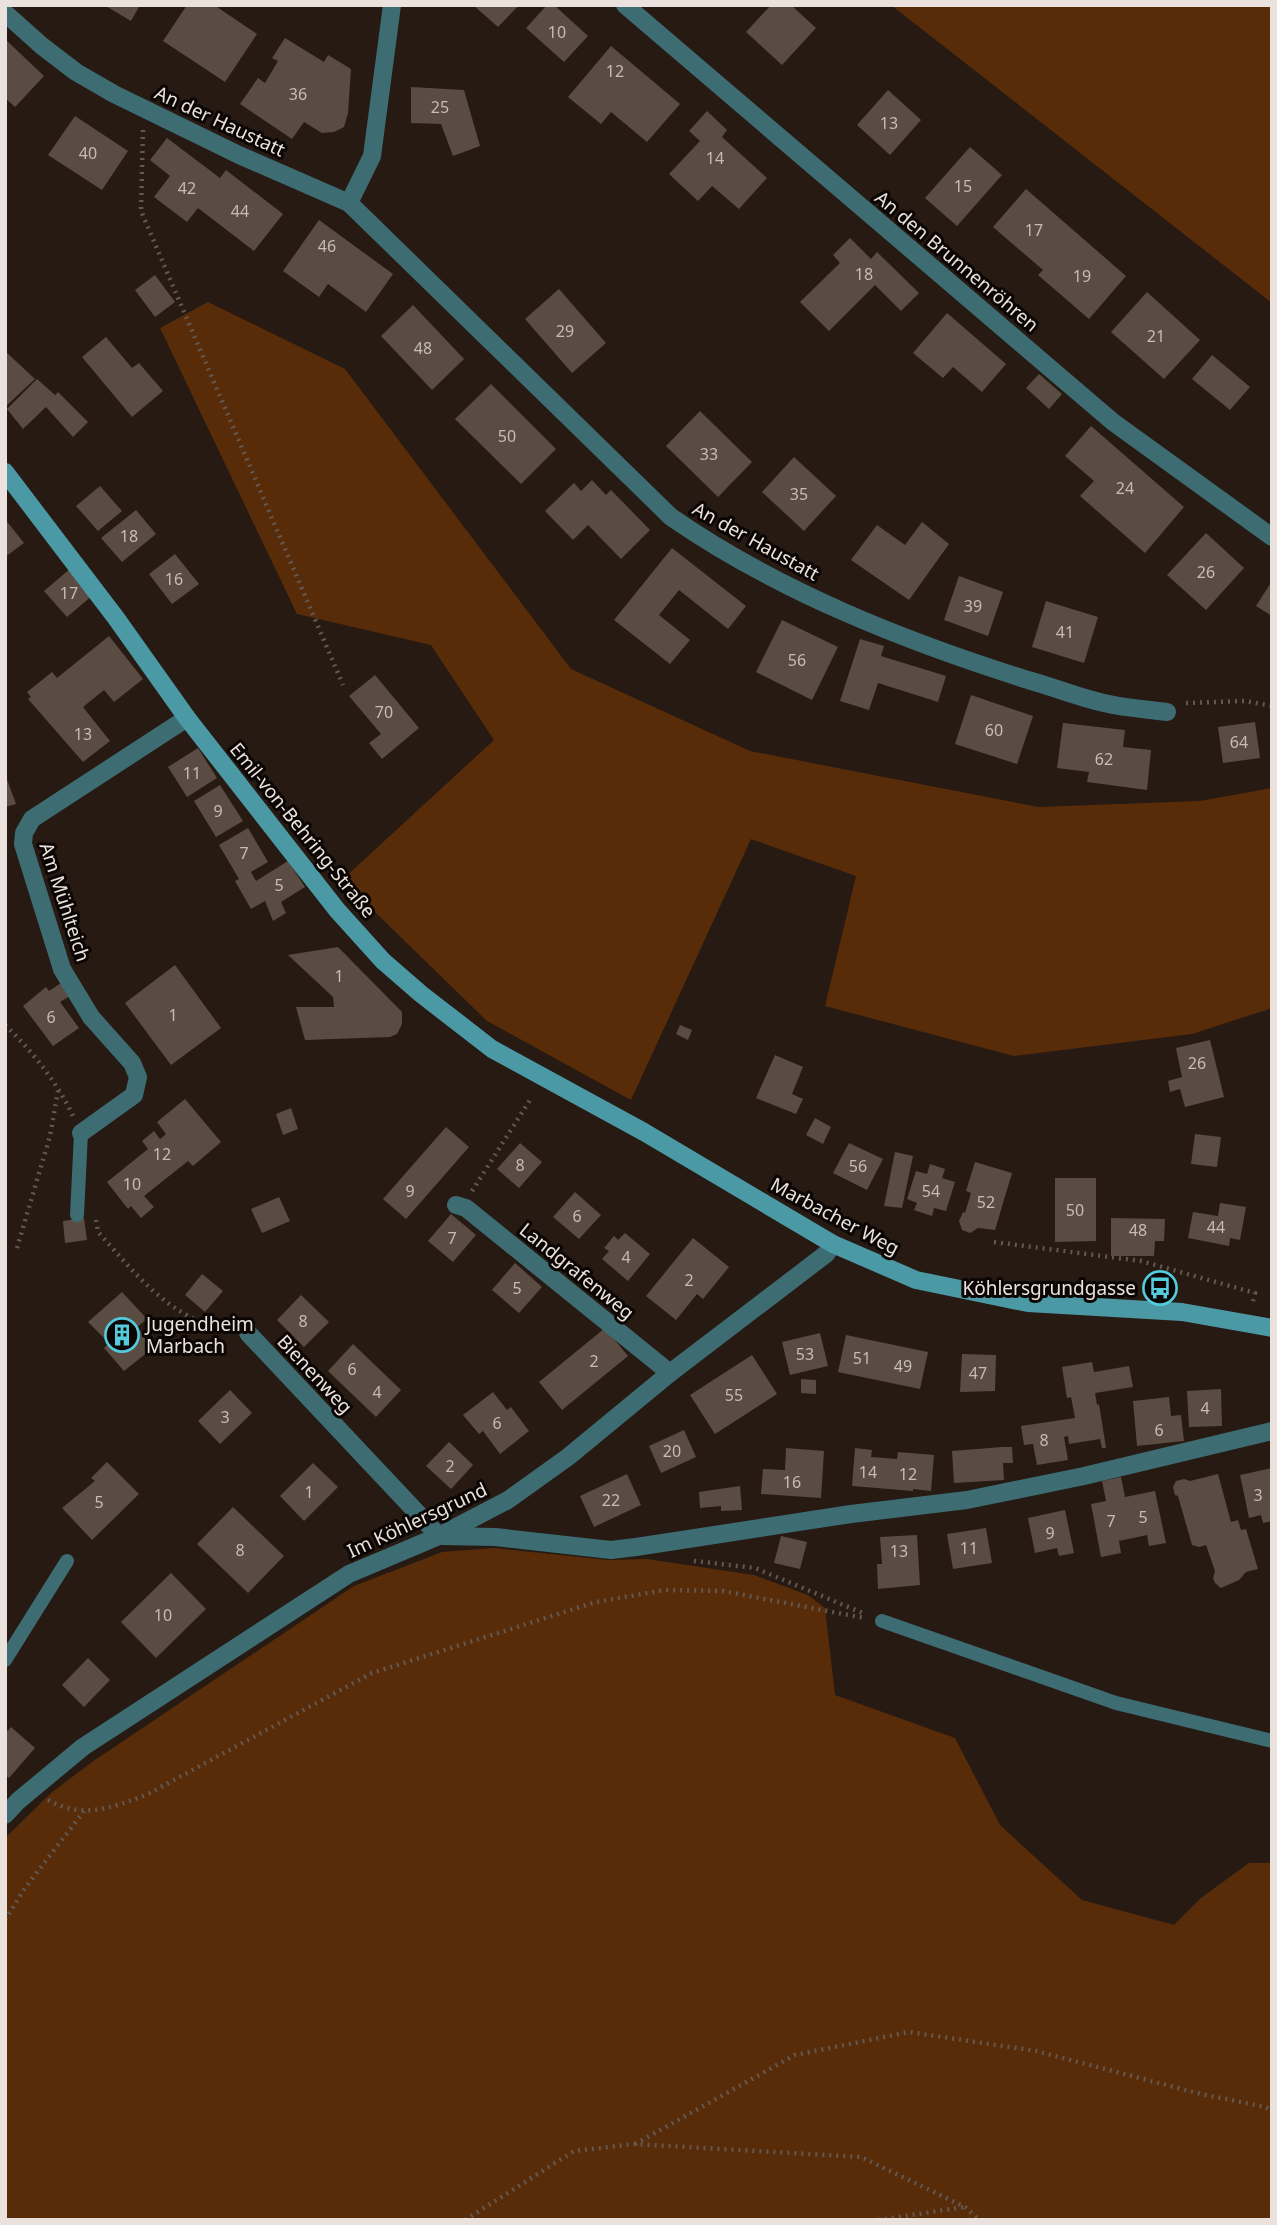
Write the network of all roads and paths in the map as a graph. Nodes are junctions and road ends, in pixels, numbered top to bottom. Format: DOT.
graph roads {
  1 [pos="392,5"];
  2 [pos="625,5"];
  3 [pos="5,13"];
  4 [pos="144,108"];
  5 [pos="349,203"];
  6 [pos="5,472"];
  7 [pos="1272,537"];
  8 [pos="343,685"];
  9 [pos="1272,706"];
  10 [pos="1167,712"];
  11 [pos="187,718"];
  12 [pos="5,1025"];
  13 [pos="58,1090"];
  14 [pos="530,1100"];
  15 [pos="644,1132"];
  16 [pos="80,1133"];
  17 [pos="471,1191"];
  18 [pos="456,1205"];
  19 [pos="93,1207"];
  20 [pos="77,1215"];
  21 [pos="994,1242"];
  22 [pos="833,1244"];
  23 [pos="17,1248"];
  24 [pos="1249,1323"];
  25 [pos="1272,1328"];
  26 [pos="248,1334"];
  27 [pos="670,1373"];
  28 [pos="1272,1431"];
  29 [pos="439,1536"];
  30 [pos="683,1560"];
  31 [pos="66,1561"];
  32 [pos="882,1622"];
  33 [pos="5,1660"];
  34 [pos="1272,1741"];
  35 [pos="33,1789"];
  36 [pos="84,1811"];
  37 [pos="5,1815"];
  38 [pos="5,1920"];
  39 [pos="1272,2110"];
  40 [pos="635,2144"];
  41 [pos="965,2207"];
  42 [pos="466,2220"];
  43 [pos="878,2220"];
  44 [pos="979,2220"];
  1 -- 5 [label="street"];
  2 -- 7 [label="street, An den Brunnenröhren"];
  3 -- 4 [label="street, An der Haustatt"];
  4 -- 5 [label="street, An der Haustatt"];
  4 -- 8 [label="path"];
  5 -- 10 [label="street, An der Haustatt"];
  6 -- 11 [label="main road, Emil-von-Behring-Straße"];
  9 -- 10 [label="path"];
  11 -- 15 [label="main road, Emil-von-Behring-Straße"];
  11 -- 16 [label="street, Am Mühlteich"];
  12 -- 13 [label="path"];
  13 -- 16 [label="path"];
  13 -- 23 [label="path"];
  14 -- 17 [label="path"];
  15 -- 22 [label="main road, Marbacher Weg"];
  16 -- 20 [label="lane"];
  18 -- 27 [label="street, Landgrafenweg"];
  19 -- 26 [label="path, Bienenweg"];
  21 -- 24 [label="path"];
  22 -- 24 [label="main road, Marbacher Weg"];
  22 -- 27 [label="street, Im Köhlersgrund"];
  24 -- 25 [label="main road, Marbacher Weg"];
  26 -- 29 [label="street, Bienenweg"];
  27 -- 29 [label="street, Im Köhlersgrund"];
  28 -- 29 [label="street"];
  29 -- 35 [label="street, Im Köhlersgrund"];
  30 -- 32 [label="path"];
  31 -- 33 [label="lane"];
  32 -- 34 [label="lane"];
  32 -- 36 [label="path"];
  35 -- 36 [label="path"];
  35 -- 37 [label="street, Im Köhlersgrund"];
  36 -- 38 [label="path"];
  39 -- 40 [label="path"];
  40 -- 41 [label="path"];
  40 -- 42 [label="path"];
  41 -- 43 [label="path"];
  41 -- 44 [label="path"];
}
